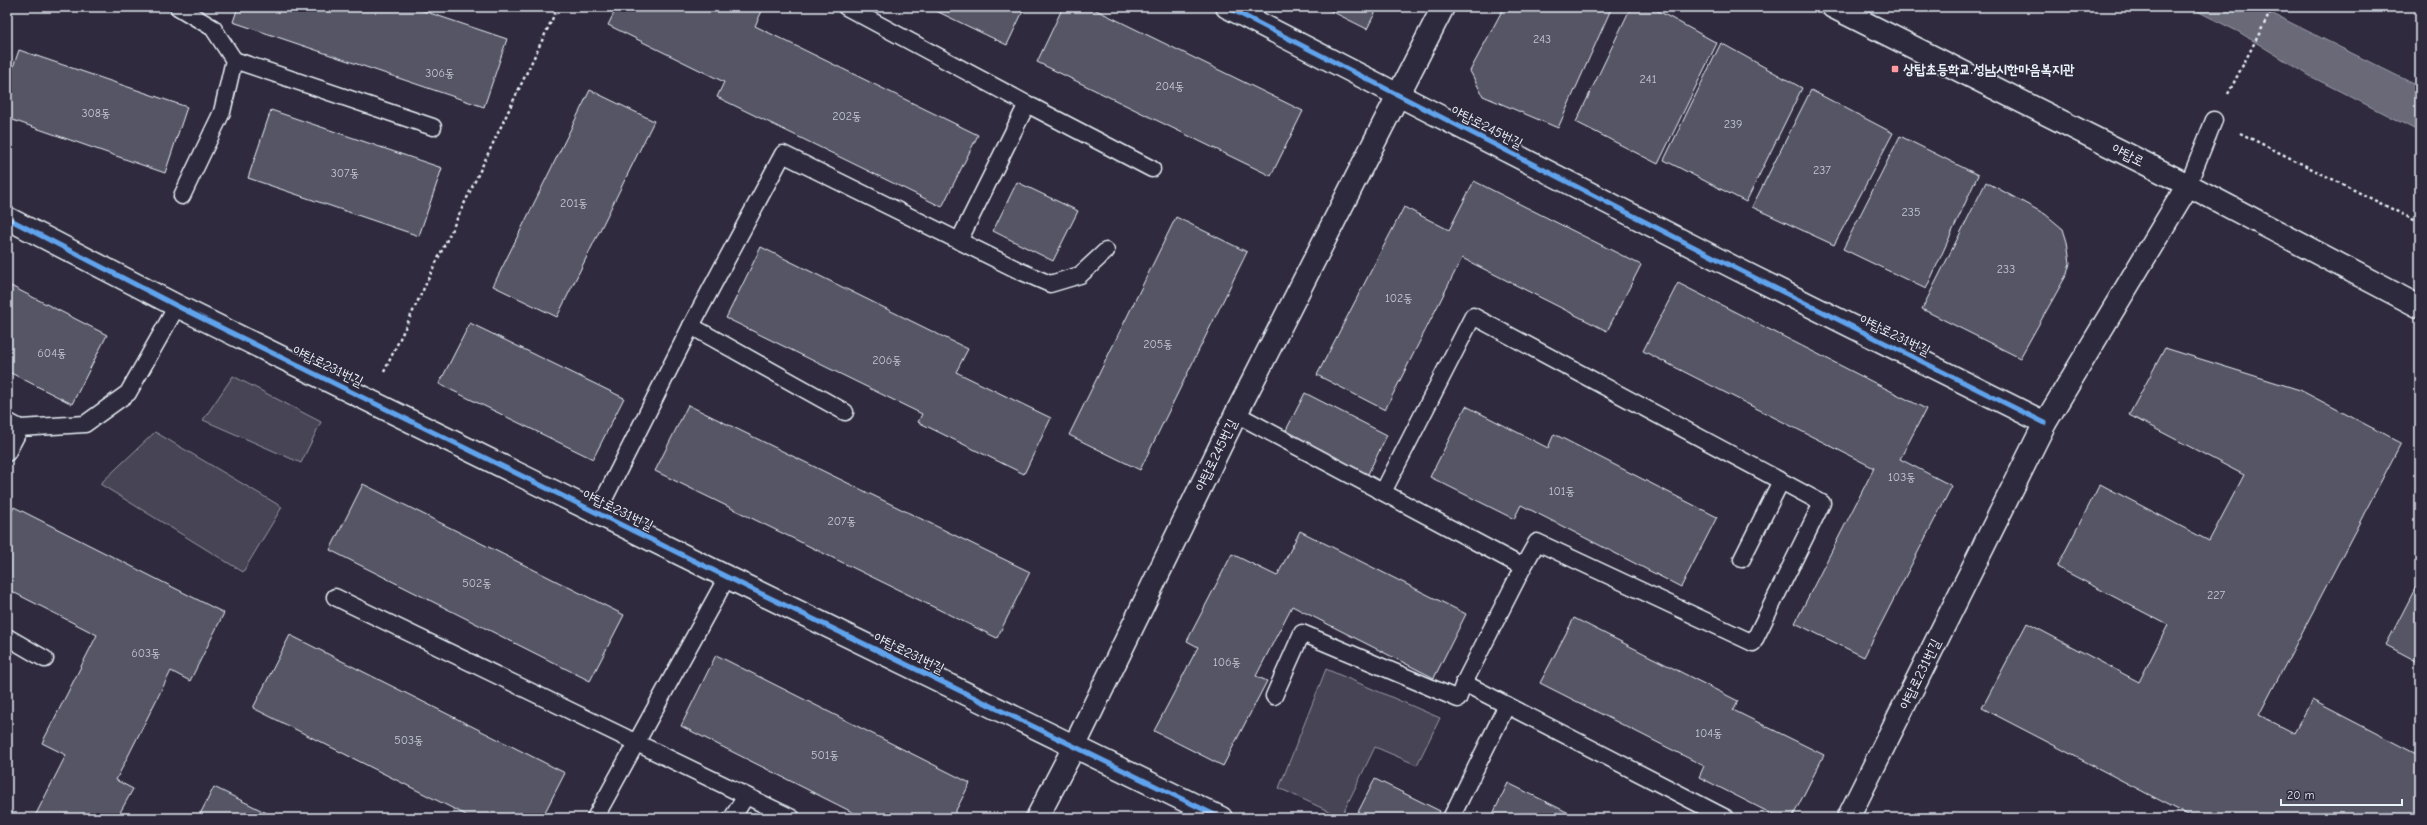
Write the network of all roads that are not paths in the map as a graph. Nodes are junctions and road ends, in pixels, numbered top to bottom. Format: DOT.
graph roads {
  1 [pos="178,7"];
  2 [pos="846,7"];
  3 [pos="1228,7"];
  4 [pos="1443,7"];
  5 [pos="1833,7"];
  6 [pos="234,60"];
  7 [pos="1398,95"];
  8 [pos="1027,104"];
  9 [pos="2214,120"];
  10 [pos="433,127"];
  11 [pos="1152,169"];
  12 [pos="2188,185"];
  13 [pos="182,196"];
  14 [pos="7,218"];
  15 [pos="960,241"];
  16 [pos="1106,251"];
  17 [pos="1735,268"];
  18 [pos="177,306"];
  19 [pos="2420,307"];
  20 [pos="691,326"];
  21 [pos="844,412"];
  22 [pos="1236,414"];
  23 [pos="2045,423"];
  24 [pos="14,424"];
  25 [pos="7,452"];
  26 [pos="1781,481"];
  27 [pos="1383,492"];
  28 [pos="597,513"];
  29 [pos="1742,559"];
  30 [pos="1523,567"];
  31 [pos="727,577"];
  32 [pos="335,597"];
  33 [pos="7,637"];
  34 [pos="45,659"];
  35 [pos="1464,683"];
  36 [pos="1274,696"];
  37 [pos="1507,705"];
  38 [pos="634,744"];
  39 [pos="1074,747"];
  40 [pos="746,796"];
  41 [pos="595,818"];
  42 [pos="732,818"];
  43 [pos="792,818"];
  44 [pos="1037,818"];
  45 [pos="1221,818"];
  46 [pos="1451,818"];
  47 [pos="1726,818"];
  48 [pos="1848,818"];
  1 -- 6 [label="lane"];
  2 -- 8 [label="lane"];
  3 -- 7 [label="street, 야탑로245번길"];
  4 -- 7 [label="street, 야탑로245번길"];
  5 -- 12 [label="street, 야탑로"];
  6 -- 10 [label="lane"];
  6 -- 13 [label="lane"];
  7 -- 17 [label="street, 야탑로245번길"];
  7 -- 22 [label="street, 야탑로245번길"];
  8 -- 11 [label="lane"];
  8 -- 15 [label="lane"];
  9 -- 12 [label="lane"];
  12 -- 19 [label="street, 야탑로"];
  12 -- 23 [label="street, 야탑로231번길"];
  14 -- 18 [label="street, 야탑로231번길"];
  15 -- 16 [label="lane"];
  15 -- 20 [label="lane"];
  17 -- 23 [label="street, 야탑로231번길"];
  18 -- 24 [label="lane"];
  18 -- 28 [label="street, 야탑로231번길"];
  20 -- 21 [label="lane"];
  20 -- 28 [label="lane"];
  22 -- 27 [label="lane"];
  22 -- 39 [label="street, 야탑로245번길"];
  23 -- 48 [label="street, 야탑로231번길"];
  24 -- 25 [label="lane"];
  26 -- 27 [label="lane"];
  26 -- 29 [label="lane"];
  26 -- 30 [label="lane"];
  27 -- 30 [label="lane"];
  28 -- 31 [label="street, 야탑로231번길"];
  30 -- 35 [label="lane"];
  31 -- 38 [label="lane"];
  31 -- 39 [label="street, 야탑로231번길"];
  32 -- 38 [label="lane"];
  33 -- 34 [label="lane"];
  35 -- 36 [label="lane"];
  35 -- 37 [label="lane"];
  37 -- 46 [label="lane"];
  37 -- 47 [label="lane"];
  38 -- 40 [label="lane"];
  38 -- 41 [label="lane"];
  39 -- 44 [label="street, 야탑로245번길"];
  39 -- 45 [label="street, 야탑로231번길"];
  40 -- 42 [label="lane"];
  40 -- 43 [label="lane"];
}
